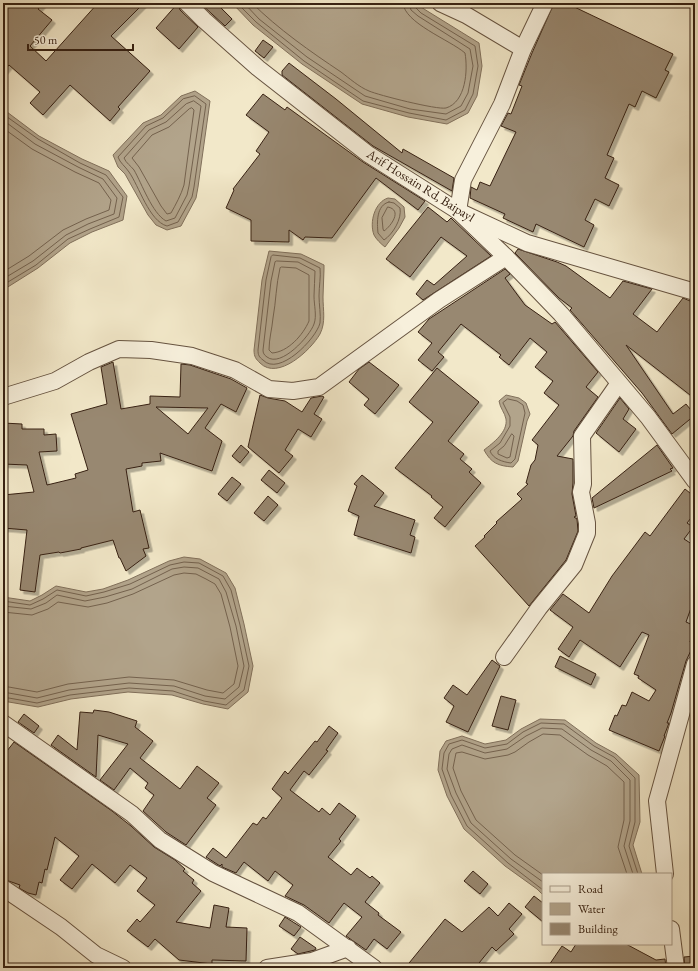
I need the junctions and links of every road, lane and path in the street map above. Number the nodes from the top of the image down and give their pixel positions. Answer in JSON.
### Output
{"nodes":[{"id":1,"x":188,"y":3,"type":"edge"},
{"id":2,"x":440,"y":3,"type":"edge"},
{"id":3,"x":545,"y":3,"type":"edge"},
{"id":4,"x":523,"y":49,"type":"junction"},
{"id":5,"x":458,"y":211,"type":"junction"},
{"id":6,"x":506,"y":257,"type":"junction"},
{"id":7,"x":695,"y":292,"type":"edge"},
{"id":8,"x":619,"y":383,"type":"junction"},
{"id":9,"x":3,"y":397,"type":"edge"},
{"id":10,"x":695,"y":481,"type":"edge"},
{"id":11,"x":504,"y":657,"type":"dead end"},
{"id":12,"x":695,"y":664,"type":"edge"},
{"id":13,"x":3,"y":723,"type":"edge"},
{"id":14,"x":665,"y":873,"type":"edge"},
{"id":15,"x":3,"y":888,"type":"edge"},
{"id":16,"x":672,"y":936,"type":"edge"},
{"id":17,"x":348,"y":948,"type":"junction"},
{"id":18,"x":123,"y":968,"type":"edge"},
{"id":19,"x":267,"y":968,"type":"edge"},
{"id":20,"x":374,"y":968,"type":"edge"},
{"id":21,"x":676,"y":968,"type":"edge"}],
"edges":[{"from":1,"to":5,"type":"street","name":"Arif Hossain Rd, Baipayl"},
{"from":2,"to":4,"type":"street"},
{"from":3,"to":4,"type":"street"},
{"from":4,"to":5,"type":"street"},
{"from":5,"to":6,"type":"street"},
{"from":5,"to":7,"type":"street","name":"Arif Hossain Rd, Baipayl"},
{"from":6,"to":8,"type":"street"},
{"from":6,"to":9,"type":"street"},
{"from":8,"to":10,"type":"street"},
{"from":8,"to":11,"type":"street"},
{"from":12,"to":14,"type":"street"},
{"from":13,"to":17,"type":"street"},
{"from":15,"to":18,"type":"street"},
{"from":16,"to":21,"type":"street"},
{"from":17,"to":19,"type":"street"},
{"from":17,"to":20,"type":"street"}]}
